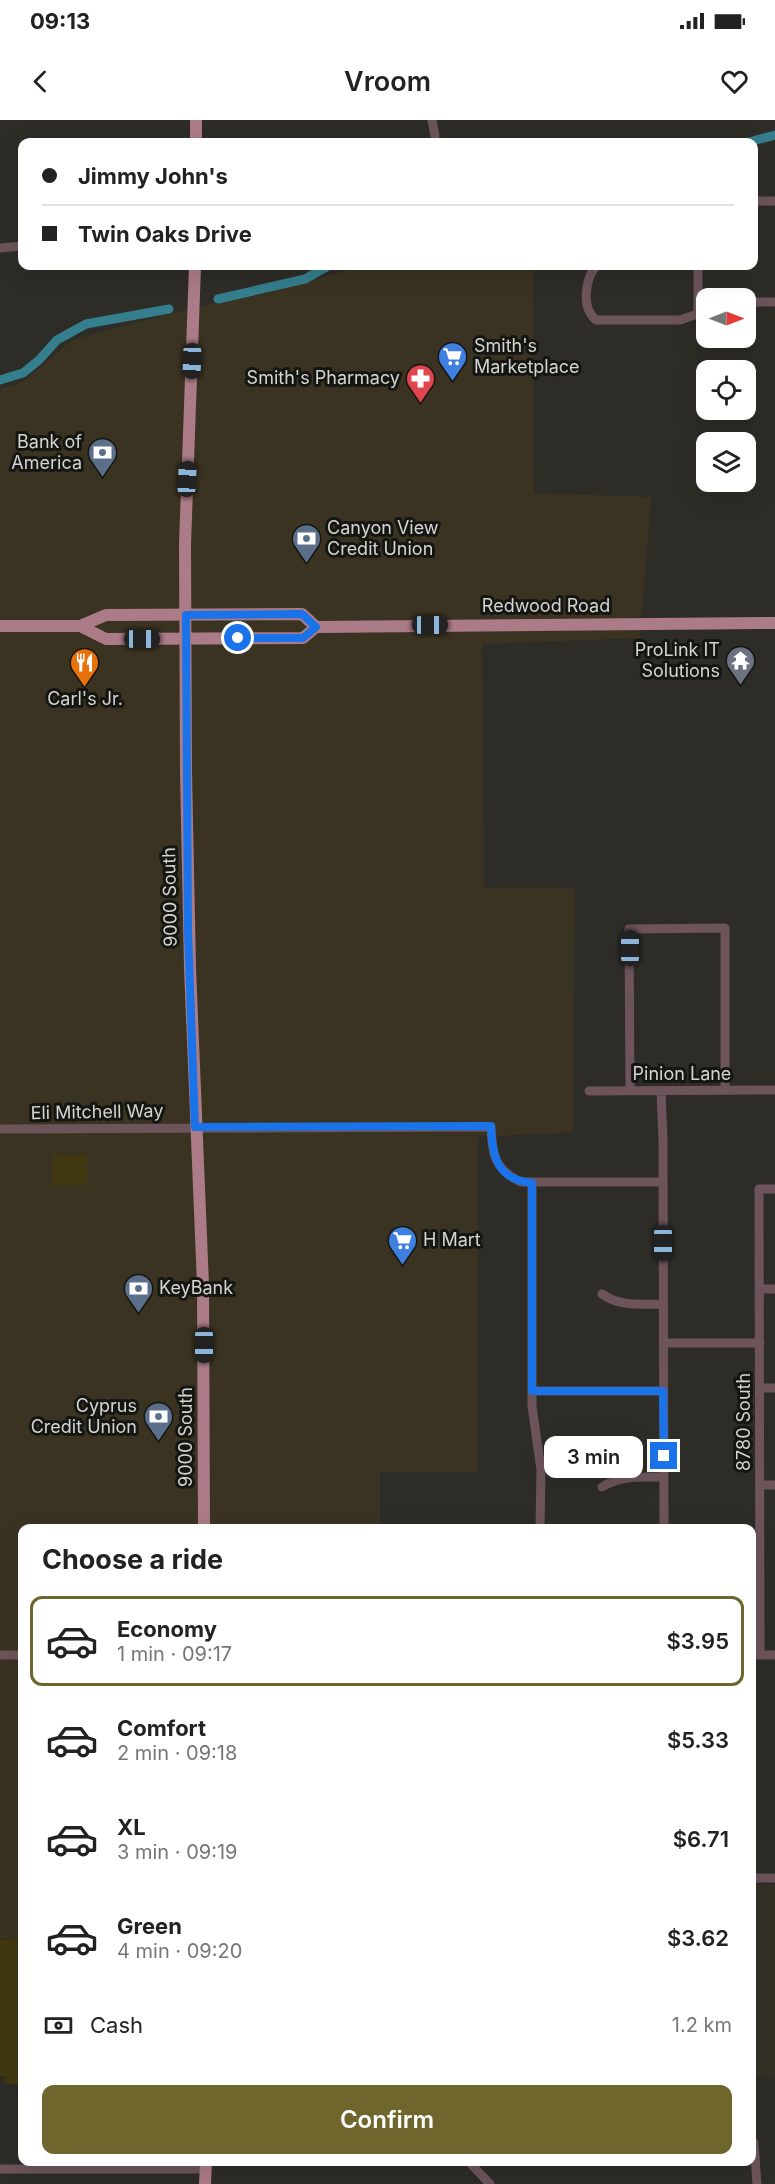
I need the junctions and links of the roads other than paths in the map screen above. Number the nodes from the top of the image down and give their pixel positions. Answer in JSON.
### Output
{"nodes":[{"id":1,"x":196,"y":120,"type":"edge"},
{"id":2,"x":432,"y":120,"type":"edge"},
{"id":3,"x":435,"y":136,"type":"dead end"},
{"id":4,"x":196,"y":138,"type":"edge"},
{"id":5,"x":758,"y":201,"type":"edge"},
{"id":6,"x":775,"y":201,"type":"edge"},
{"id":7,"x":18,"y":247,"type":"edge"},
{"id":8,"x":0,"y":249,"type":"edge"},
{"id":9,"x":195,"y":270,"type":"edge"},
{"id":10,"x":594,"y":270,"type":"edge"},
{"id":11,"x":698,"y":270,"type":"edge"},
{"id":12,"x":700,"y":288,"type":"edge"},
{"id":13,"x":775,"y":302,"type":"edge"},
{"id":14,"x":756,"y":303,"type":"edge"},
{"id":15,"x":696,"y":315,"type":"edge"},
{"id":16,"x":186,"y":615,"type":"junction"},
{"id":17,"x":775,"y":623,"type":"edge"},
{"id":18,"x":0,"y":626,"type":"edge"},
{"id":19,"x":80,"y":626,"type":"junction"},
{"id":20,"x":316,"y":627,"type":"junction"},
{"id":21,"x":186,"y":639,"type":"junction"},
{"id":22,"x":725,"y":1090,"type":"junction"},
{"id":23,"x":775,"y":1090,"type":"edge"},
{"id":24,"x":589,"y":1091,"type":"dead end"},
{"id":25,"x":630,"y":1091,"type":"junction"},
{"id":26,"x":661,"y":1091,"type":"junction"},
{"id":27,"x":195,"y":1127,"type":"junction"},
{"id":28,"x":0,"y":1129,"type":"edge"},
{"id":29,"x":663,"y":1182,"type":"junction"},
{"id":30,"x":532,"y":1183,"type":"junction"},
{"id":31,"x":775,"y":1189,"type":"edge"},
{"id":32,"x":760,"y":1289,"type":"junction"},
{"id":33,"x":775,"y":1289,"type":"edge"},
{"id":34,"x":602,"y":1294,"type":"dead end"},
{"id":35,"x":663,"y":1304,"type":"junction"},
{"id":36,"x":760,"y":1342,"type":"junction"},
{"id":37,"x":664,"y":1343,"type":"junction"},
{"id":38,"x":760,"y":1388,"type":"junction"},
{"id":39,"x":775,"y":1388,"type":"edge"},
{"id":40,"x":532,"y":1391,"type":"junction"},
{"id":41,"x":663,"y":1391,"type":"junction"},
{"id":42,"x":664,"y":1477,"type":"junction"},
{"id":43,"x":760,"y":1485,"type":"junction"},
{"id":44,"x":775,"y":1485,"type":"edge"},
{"id":45,"x":602,"y":1487,"type":"dead end"},
{"id":46,"x":204,"y":1524,"type":"edge"},
{"id":47,"x":540,"y":1524,"type":"edge"},
{"id":48,"x":664,"y":1524,"type":"edge"},
{"id":49,"x":0,"y":1655,"type":"edge"},
{"id":50,"x":18,"y":1655,"type":"edge"},
{"id":51,"x":756,"y":1655,"type":"edge"},
{"id":52,"x":775,"y":1655,"type":"edge"},
{"id":53,"x":756,"y":1878,"type":"edge"},
{"id":54,"x":775,"y":1878,"type":"edge"},
{"id":55,"x":756,"y":2154,"type":"edge"},
{"id":56,"x":154,"y":2166,"type":"edge"},
{"id":57,"x":206,"y":2166,"type":"edge"},
{"id":58,"x":473,"y":2166,"type":"edge"},
{"id":59,"x":0,"y":2169,"type":"edge"},
{"id":60,"x":205,"y":2184,"type":"edge"},
{"id":61,"x":490,"y":2184,"type":"edge"},
{"id":62,"x":757,"y":2184,"type":"edge"}],
"edges":[{"from":1,"to":4,"type":"main road"},
{"from":2,"to":3,"type":"street"},
{"from":5,"to":6,"type":"street"},
{"from":7,"to":8,"type":"street"},
{"from":9,"to":16,"type":"main road","name":"9000 South"},
{"from":10,"to":15,"type":"street"},
{"from":11,"to":12,"type":"street"},
{"from":13,"to":14,"type":"street"},
{"from":16,"to":19,"type":"main road","name":"Redwood Road"},
{"from":16,"to":20,"type":"main road","name":"Redwood Road"},
{"from":16,"to":21,"type":"main road","name":"9000 South"},
{"from":17,"to":20,"type":"main road","name":"Redwood Road"},
{"from":18,"to":19,"type":"main road","name":"Redwood Road"},
{"from":19,"to":21,"type":"main road","name":"Redwood Road"},
{"from":20,"to":21,"type":"main road","name":"Redwood Road"},
{"from":21,"to":27,"type":"main road","name":"9000 South"},
{"from":22,"to":23,"type":"street","name":"Pinion Lane"},
{"from":22,"to":25,"type":"street"},
{"from":22,"to":26,"type":"street","name":"Pinion Lane"},
{"from":24,"to":25,"type":"street","name":"Pinion Lane"},
{"from":25,"to":26,"type":"street","name":"Pinion Lane"},
{"from":26,"to":29,"type":"street"},
{"from":27,"to":28,"type":"street","name":"Eli Mitchell Way"},
{"from":27,"to":30,"type":"street","name":"Eli Mitchell Way"},
{"from":27,"to":46,"type":"main road","name":"9000 South"},
{"from":29,"to":30,"type":"street"},
{"from":29,"to":35,"type":"street"},
{"from":30,"to":40,"type":"street"},
{"from":31,"to":32,"type":"street","name":"8780 South"},
{"from":32,"to":33,"type":"street"},
{"from":32,"to":36,"type":"street","name":"8780 South"},
{"from":34,"to":35,"type":"street"},
{"from":35,"to":37,"type":"street"},
{"from":36,"to":37,"type":"street"},
{"from":36,"to":38,"type":"street","name":"8780 South"},
{"from":37,"to":41,"type":"street"},
{"from":38,"to":39,"type":"street"},
{"from":38,"to":43,"type":"street","name":"8780 South"},
{"from":40,"to":41,"type":"street"},
{"from":40,"to":47,"type":"street"},
{"from":41,"to":42,"type":"street"},
{"from":42,"to":45,"type":"street"},
{"from":42,"to":48,"type":"street"},
{"from":43,"to":44,"type":"street"},
{"from":43,"to":51,"type":"street","name":"8780 South"},
{"from":49,"to":50,"type":"street"},
{"from":51,"to":52,"type":"street"},
{"from":53,"to":54,"type":"street"},
{"from":55,"to":62,"type":"street"},
{"from":56,"to":59,"type":"street"},
{"from":57,"to":60,"type":"main road"},
{"from":58,"to":61,"type":"street"}]}
